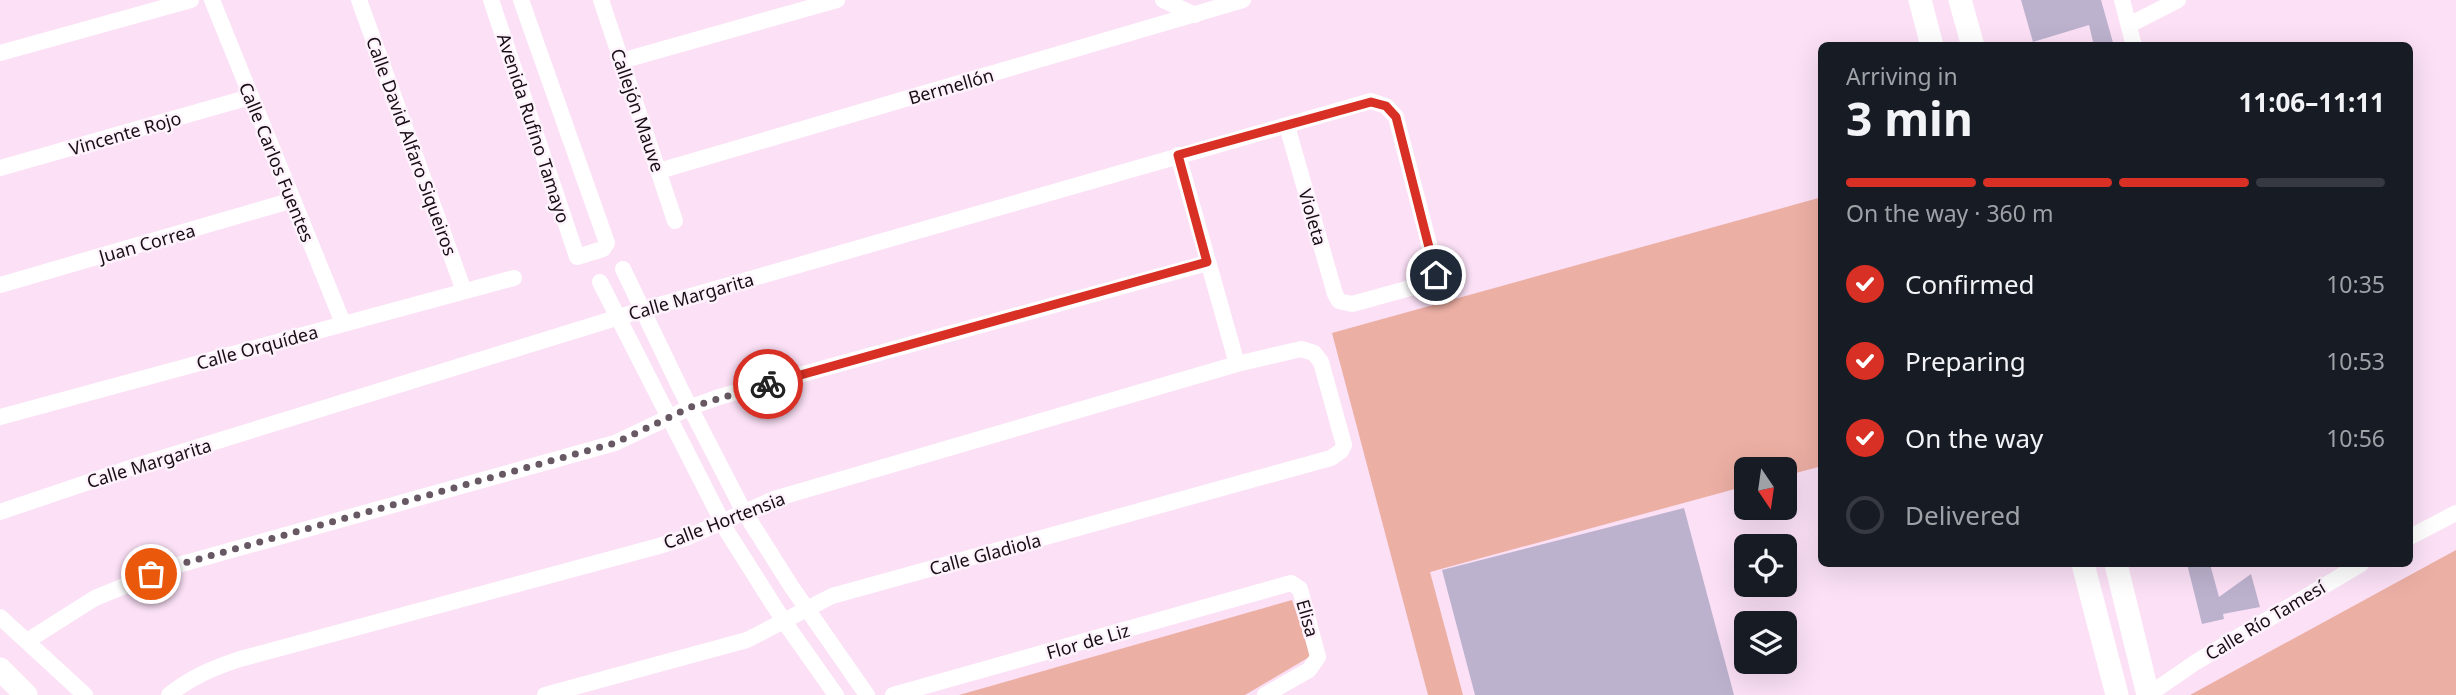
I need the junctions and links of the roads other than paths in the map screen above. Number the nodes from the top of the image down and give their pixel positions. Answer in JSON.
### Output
{"nodes":[{"id":1,"x":191,"y":0,"type":"edge"},
{"id":2,"x":212,"y":0,"type":"edge"},
{"id":3,"x":359,"y":0,"type":"edge"},
{"id":4,"x":491,"y":0,"type":"edge"},
{"id":5,"x":521,"y":0,"type":"edge"},
{"id":6,"x":601,"y":0,"type":"edge"},
{"id":7,"x":837,"y":0,"type":"edge"},
{"id":8,"x":1163,"y":0,"type":"edge"},
{"id":9,"x":1243,"y":0,"type":"edge"},
{"id":10,"x":1920,"y":0,"type":"edge"},
{"id":11,"x":1960,"y":0,"type":"edge"},
{"id":12,"x":2122,"y":0,"type":"edge"},
{"id":13,"x":2178,"y":0,"type":"edge"},
{"id":14,"x":1195,"y":15,"type":"junction"},
{"id":15,"x":2129,"y":25,"type":"junction"},
{"id":16,"x":1931,"y":42,"type":"edge"},
{"id":17,"x":1972,"y":42,"type":"edge"},
{"id":18,"x":2133,"y":42,"type":"edge"},
{"id":19,"x":0,"y":53,"type":"edge"},
{"id":20,"x":621,"y":61,"type":"junction"},
{"id":21,"x":250,"y":97,"type":"junction"},
{"id":22,"x":1287,"y":126,"type":"junction"},
{"id":23,"x":1178,"y":155,"type":"junction"},
{"id":24,"x":0,"y":168,"type":"edge"},
{"id":25,"x":659,"y":171,"type":"junction"},
{"id":26,"x":293,"y":200,"type":"junction"},
{"id":27,"x":675,"y":221,"type":"dead end"},
{"id":28,"x":1207,"y":262,"type":"junction"},
{"id":29,"x":623,"y":269,"type":"dead end"},
{"id":30,"x":514,"y":278,"type":"dead end"},
{"id":31,"x":600,"y":282,"type":"dead end"},
{"id":32,"x":0,"y":285,"type":"edge"},
{"id":33,"x":464,"y":291,"type":"junction"},
{"id":34,"x":1344,"y":304,"type":"joint"},
{"id":35,"x":642,"y":310,"type":"junction"},
{"id":36,"x":617,"y":318,"type":"junction"},
{"id":37,"x":343,"y":323,"type":"junction"},
{"id":38,"x":1321,"y":362,"type":"joint"},
{"id":39,"x":1237,"y":364,"type":"junction"},
{"id":40,"x":691,"y":407,"type":"junction"},
{"id":41,"x":0,"y":417,"type":"edge"},
{"id":42,"x":669,"y":418,"type":"junction"},
{"id":43,"x":743,"y":510,"type":"junction"},
{"id":44,"x":0,"y":512,"type":"edge"},
{"id":45,"x":2456,"y":513,"type":"edge"},
{"id":46,"x":723,"y":522,"type":"junction"},
{"id":47,"x":2413,"y":535,"type":"edge"},
{"id":48,"x":2084,"y":567,"type":"edge"},
{"id":49,"x":2117,"y":567,"type":"edge"},
{"id":50,"x":2356,"y":567,"type":"edge"},
{"id":51,"x":1281,"y":585,"type":"joint"},
{"id":52,"x":807,"y":608,"type":"junction"},
{"id":53,"x":0,"y":617,"type":"edge"},
{"id":54,"x":783,"y":620,"type":"junction"},
{"id":55,"x":27,"y":641,"type":"junction"},
{"id":56,"x":0,"y":669,"type":"edge"},
{"id":57,"x":2147,"y":691,"type":"edge"},
{"id":58,"x":2114,"y":694,"type":"edge"},
{"id":59,"x":26,"y":695,"type":"edge"},
{"id":60,"x":85,"y":695,"type":"edge"},
{"id":61,"x":169,"y":695,"type":"edge"},
{"id":62,"x":545,"y":695,"type":"edge"},
{"id":63,"x":836,"y":695,"type":"edge"},
{"id":64,"x":867,"y":695,"type":"edge"},
{"id":65,"x":893,"y":695,"type":"edge"},
{"id":66,"x":1265,"y":695,"type":"edge"}],
"edges":[{"from":1,"to":19,"type":"street"},
{"from":2,"to":21,"type":"street","name":"Calle Carlos Fuentes"},
{"from":3,"to":33,"type":"street","name":"Calle David Alfaro Siqueiros"},
{"from":4,"to":5,"type":"street","name":"Avenida Rufino Tamayo"},
{"from":6,"to":20,"type":"street","name":"Callejón Mauve"},
{"from":7,"to":20,"type":"street"},
{"from":8,"to":14,"type":"street"},
{"from":9,"to":14,"type":"street","name":"Bermellón"},
{"from":10,"to":16,"type":"main road"},
{"from":11,"to":17,"type":"main road"},
{"from":12,"to":15,"type":"street"},
{"from":13,"to":15,"type":"street"},
{"from":14,"to":25,"type":"street","name":"Bermellón"},
{"from":15,"to":18,"type":"street"},
{"from":20,"to":25,"type":"street","name":"Callejón Mauve"},
{"from":21,"to":24,"type":"street","name":"Vincente Rojo"},
{"from":21,"to":26,"type":"street","name":"Calle Carlos Fuentes"},
{"from":22,"to":23,"type":"street","name":"Calle Margarita"},
{"from":22,"to":34,"type":"street","name":"Violeta"},
{"from":22,"to":34,"type":"street","name":"Calle Margarita"},
{"from":23,"to":28,"type":"street"},
{"from":23,"to":35,"type":"street","name":"Calle Margarita"},
{"from":25,"to":27,"type":"street","name":"Callejón Mauve"},
{"from":26,"to":32,"type":"street","name":"Juan Correa"},
{"from":26,"to":37,"type":"street","name":"Calle Carlos Fuentes"},
{"from":28,"to":39,"type":"street"},
{"from":28,"to":40,"type":"street"},
{"from":29,"to":35,"type":"street"},
{"from":30,"to":33,"type":"street","name":"Calle Orquídea"},
{"from":31,"to":36,"type":"street"},
{"from":33,"to":37,"type":"street","name":"Calle Orquídea"},
{"from":35,"to":36,"type":"street","name":"Calle Margarita"},
{"from":35,"to":40,"type":"street"},
{"from":36,"to":42,"type":"street"},
{"from":36,"to":44,"type":"street","name":"Calle Margarita"},
{"from":37,"to":41,"type":"street","name":"Calle Orquídea"},
{"from":38,"to":39,"type":"street","name":"Calle Hortensia"},
{"from":38,"to":52,"type":"street","name":"Calle Gladiola"},
{"from":39,"to":43,"type":"street","name":"Calle Hortensia"},
{"from":40,"to":42,"type":"street"},
{"from":40,"to":43,"type":"street"},
{"from":42,"to":46,"type":"street"},
{"from":42,"to":55,"type":"street"},
{"from":43,"to":46,"type":"street","name":"Calle Hortensia"},
{"from":43,"to":52,"type":"street"},
{"from":45,"to":47,"type":"street"},
{"from":46,"to":54,"type":"street"},
{"from":46,"to":61,"type":"street","name":"Calle Hortensia"},
{"from":48,"to":58,"type":"main road"},
{"from":49,"to":57,"type":"main road"},
{"from":50,"to":57,"type":"street","name":"Calle Río Tamesí"},
{"from":51,"to":65,"type":"street","name":"Flor de Liz"},
{"from":51,"to":66,"type":"street","name":"Elisa"},
{"from":52,"to":54,"type":"street","name":"Calle Gladiola"},
{"from":52,"to":64,"type":"street"},
{"from":53,"to":55,"type":"street"},
{"from":54,"to":62,"type":"street","name":"Calle Gladiola"},
{"from":54,"to":63,"type":"street"},
{"from":55,"to":60,"type":"street"},
{"from":56,"to":59,"type":"main road"},
{"from":57,"to":58,"type":"main road"}]}
